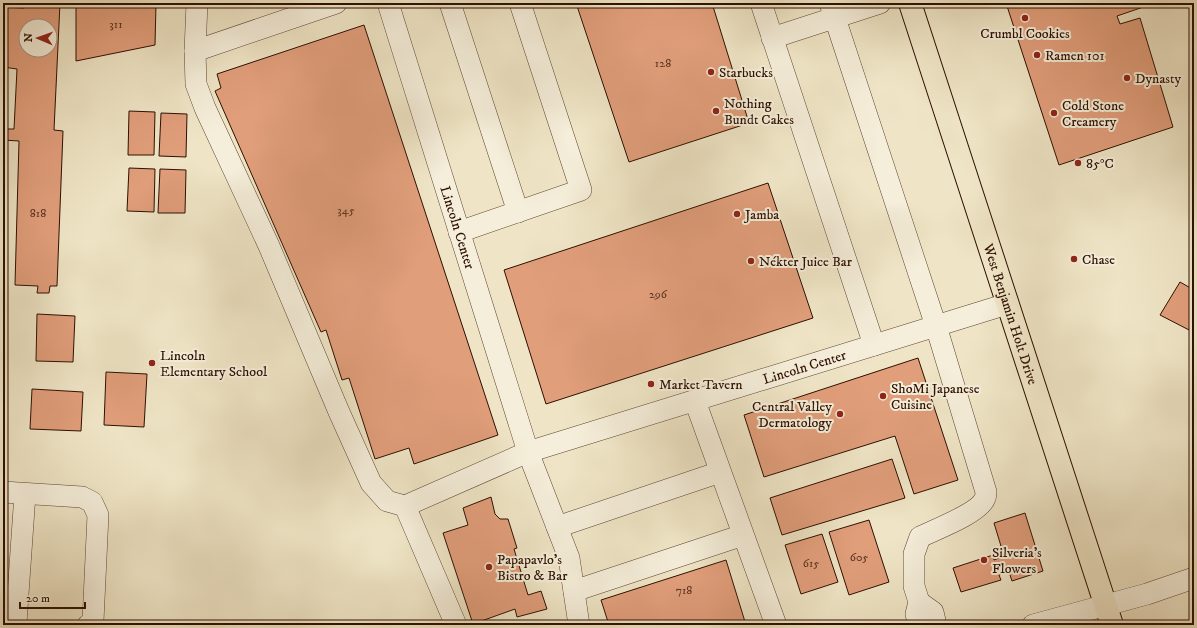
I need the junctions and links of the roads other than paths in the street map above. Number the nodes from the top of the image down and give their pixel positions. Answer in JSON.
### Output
{"nodes":[{"id":1,"x":197,"y":3,"type":"edge"},
{"id":2,"x":336,"y":3,"type":"edge"},
{"id":3,"x":388,"y":3,"type":"edge"},
{"id":4,"x":450,"y":3,"type":"edge"},
{"id":5,"x":520,"y":3,"type":"edge"},
{"id":6,"x":760,"y":3,"type":"edge"},
{"id":7,"x":880,"y":3,"type":"edge"},
{"id":8,"x":910,"y":3,"type":"edge"},
{"id":9,"x":832,"y":10,"type":"edge"},
{"id":10,"x":772,"y":38,"type":"junction"},
{"id":11,"x":195,"y":51,"type":"junction"},
{"id":12,"x":518,"y":212,"type":"junction"},
{"id":13,"x":459,"y":232,"type":"junction"},
{"id":14,"x":1007,"y":304,"type":"junction"},
{"id":15,"x":936,"y":326,"type":"junction"},
{"id":16,"x":874,"y":345,"type":"junction"},
{"id":17,"x":695,"y":401,"type":"junction"},
{"id":18,"x":528,"y":452,"type":"junction"},
{"id":19,"x":720,"y":472,"type":"junction"},
{"id":20,"x":3,"y":492,"type":"edge"},
{"id":21,"x":25,"y":494,"type":"junction"},
{"id":22,"x":405,"y":506,"type":"junction"},
{"id":23,"x":557,"y":527,"type":"junction"},
{"id":24,"x":743,"y":534,"type":"junction"},
{"id":25,"x":1194,"y":578,"type":"edge"},
{"id":26,"x":574,"y":591,"type":"junction"},
{"id":27,"x":919,"y":602,"type":"junction"},
{"id":28,"x":1109,"y":615,"type":"edge"},
{"id":29,"x":16,"y":623,"type":"edge"},
{"id":30,"x":88,"y":625,"type":"edge"},
{"id":31,"x":456,"y":625,"type":"edge"},
{"id":32,"x":579,"y":625,"type":"edge"},
{"id":33,"x":776,"y":625,"type":"edge"},
{"id":34,"x":919,"y":625,"type":"edge"},
{"id":35,"x":936,"y":625,"type":"edge"},
{"id":36,"x":1033,"y":625,"type":"edge"}],
"edges":[{"from":1,"to":11,"type":"street"},
{"from":2,"to":11,"type":"street"},
{"from":3,"to":13,"type":"street","name":"Lincoln Center"},
{"from":4,"to":12,"type":"street"},
{"from":5,"to":12,"type":"street"},
{"from":6,"to":10,"type":"street"},
{"from":7,"to":9,"type":"street"},
{"from":8,"to":14,"type":"main road","name":"West Benjamin Holt Drive"},
{"from":9,"to":10,"type":"street"},
{"from":9,"to":15,"type":"street"},
{"from":10,"to":16,"type":"street"},
{"from":11,"to":22,"type":"street"},
{"from":12,"to":13,"type":"street"},
{"from":13,"to":18,"type":"street","name":"Lincoln Center"},
{"from":14,"to":15,"type":"street","name":"Lincoln Center"},
{"from":14,"to":28,"type":"main road","name":"West Benjamin Holt Drive"},
{"from":15,"to":16,"type":"street","name":"Lincoln Center"},
{"from":15,"to":27,"type":"street"},
{"from":16,"to":17,"type":"street","name":"Lincoln Center"},
{"from":17,"to":18,"type":"street","name":"Lincoln Center"},
{"from":17,"to":19,"type":"street"},
{"from":18,"to":22,"type":"street"},
{"from":18,"to":23,"type":"street","name":"Lincoln Center"},
{"from":19,"to":23,"type":"street"},
{"from":19,"to":24,"type":"street"},
{"from":20,"to":21,"type":"street"},
{"from":21,"to":29,"type":"street"},
{"from":21,"to":30,"type":"street"},
{"from":22,"to":31,"type":"street"},
{"from":23,"to":26,"type":"street","name":"Lincoln Center"},
{"from":24,"to":26,"type":"street"},
{"from":24,"to":33,"type":"street"},
{"from":25,"to":28,"type":"street"},
{"from":26,"to":32,"type":"street","name":"Lincoln Center"},
{"from":27,"to":34,"type":"street"},
{"from":27,"to":35,"type":"street"},
{"from":28,"to":36,"type":"street"}]}
